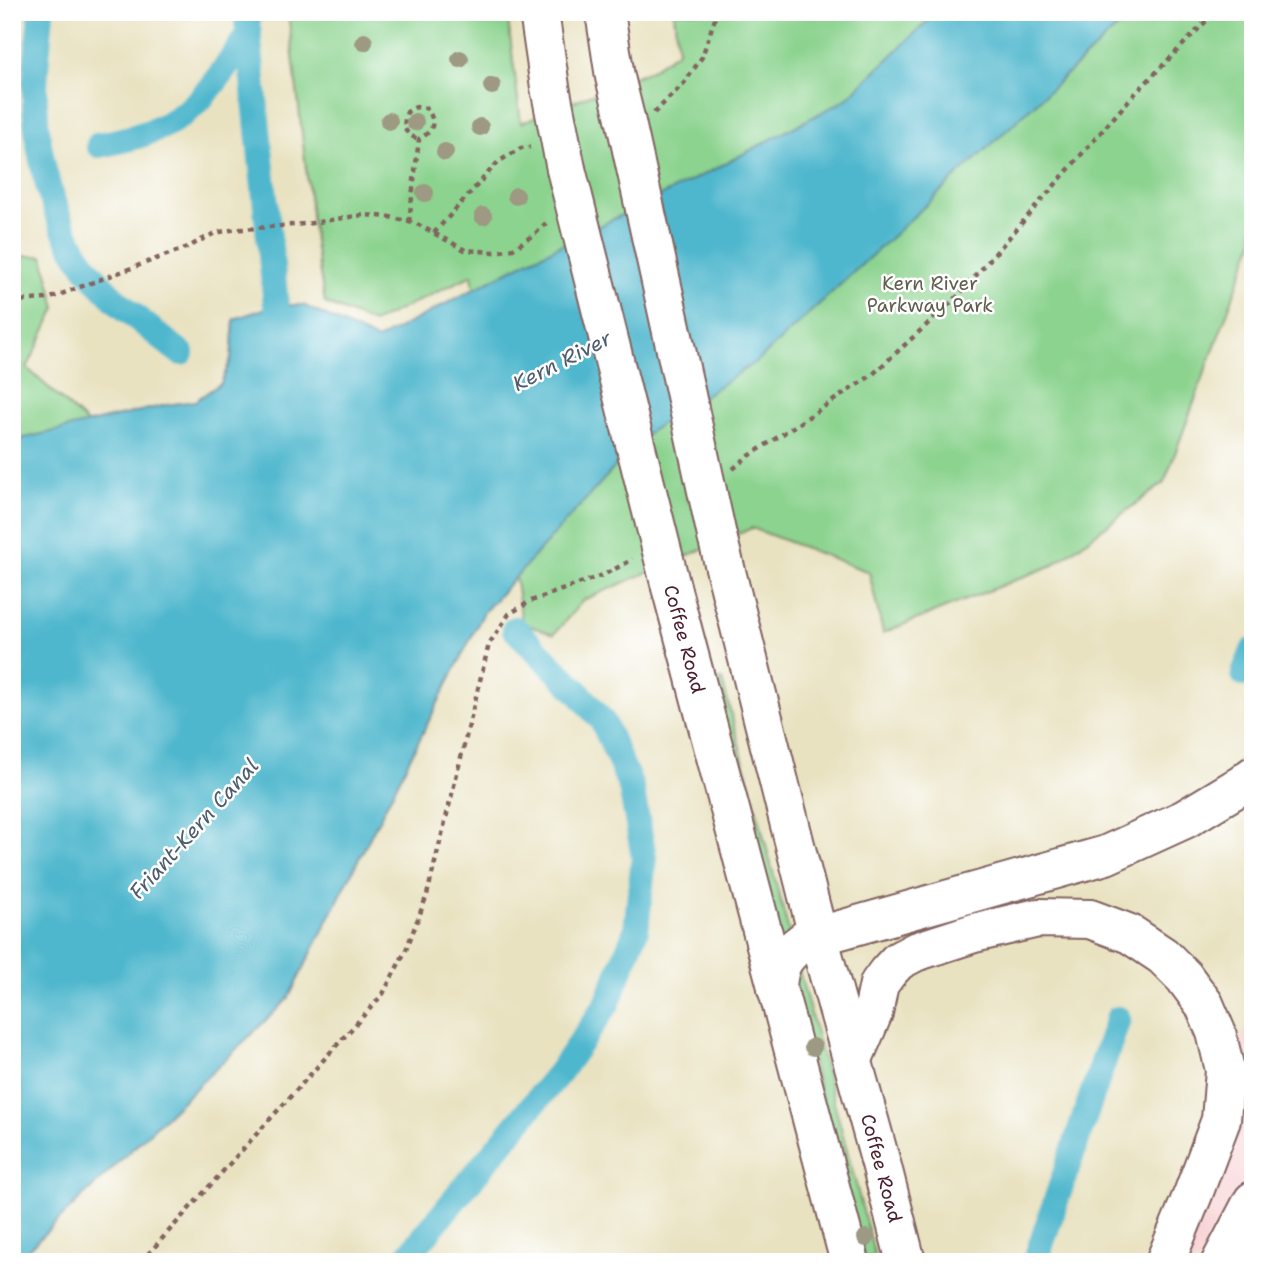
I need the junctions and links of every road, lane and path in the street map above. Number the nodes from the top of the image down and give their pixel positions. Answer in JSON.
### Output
{"nodes":[{"id":1,"x":539,"y":12,"type":"edge"},
{"id":2,"x":606,"y":12,"type":"edge"},
{"id":3,"x":419,"y":139,"type":"junction"},
{"id":4,"x":564,"y":156,"type":"junction"},
{"id":5,"x":409,"y":222,"type":"dead end"},
{"id":6,"x":305,"y":224,"type":"dead end"},
{"id":7,"x":434,"y":233,"type":"dead end"},
{"id":8,"x":12,"y":302,"type":"edge"},
{"id":9,"x":1253,"y":776,"type":"edge"},
{"id":10,"x":818,"y":936,"type":"junction"},
{"id":11,"x":776,"y":989,"type":"junction"},
{"id":12,"x":853,"y":1059,"type":"junction"},
{"id":13,"x":1253,"y":1201,"type":"edge"},
{"id":14,"x":850,"y":1262,"type":"edge"},
{"id":15,"x":906,"y":1262,"type":"edge"},
{"id":16,"x":1165,"y":1262,"type":"edge"},
{"id":17,"x":1221,"y":1262,"type":"edge"}],
"edges":[{"from":1,"to":4,"type":"main road","name":"Coffee Road"},
{"from":2,"to":10,"type":"main road","name":"Coffee Road","bridge":true},
{"from":3,"to":3,"type":"path"},
{"from":3,"to":5,"type":"path"},
{"from":4,"to":7,"type":"path"},
{"from":4,"to":11,"type":"main road","name":"Coffee Road","bridge":true},
{"from":6,"to":8,"type":"path"},
{"from":9,"to":10,"type":"main road"},
{"from":10,"to":11,"type":"main road"},
{"from":10,"to":12,"type":"main road","name":"Coffee Road"},
{"from":11,"to":14,"type":"main road","name":"Coffee Road"},
{"from":12,"to":15,"type":"main road","name":"Coffee Road"},
{"from":12,"to":16,"type":"main road"},
{"from":13,"to":17,"type":"main road"}]}
